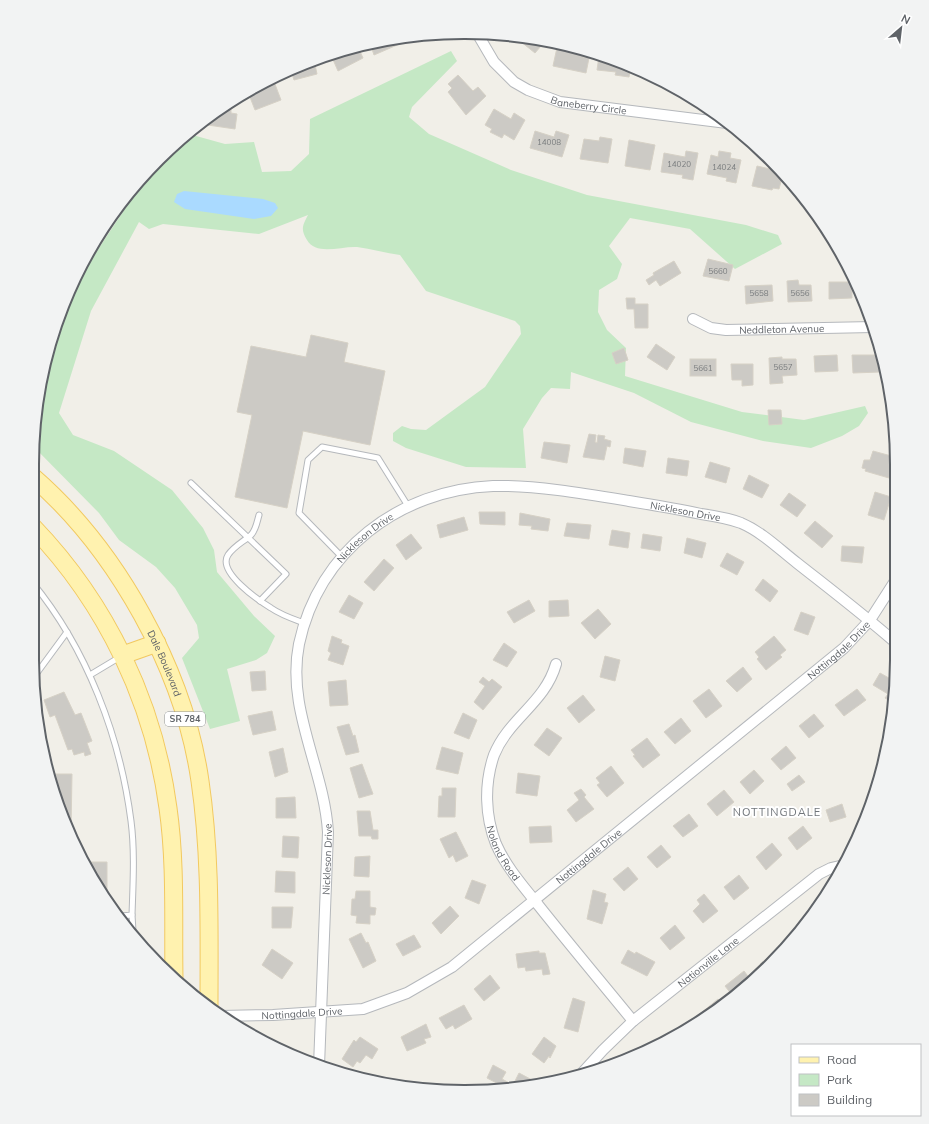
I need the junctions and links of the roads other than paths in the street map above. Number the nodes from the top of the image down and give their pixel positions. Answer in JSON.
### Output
{"nodes":[{"id":1,"x":481,"y":40,"type":"edge"},
{"id":2,"x":718,"y":123,"type":"edge"},
{"id":3,"x":693,"y":319,"type":"dead end"},
{"id":4,"x":867,"y":327,"type":"edge"},
{"id":5,"x":39,"y":483,"type":"edge"},
{"id":6,"x":191,"y":483,"type":"dead end"},
{"id":7,"x":408,"y":506,"type":"junction"},
{"id":8,"x":259,"y":515,"type":"dead end"},
{"id":9,"x":39,"y":534,"type":"edge"},
{"id":10,"x":248,"y":537,"type":"junction"},
{"id":11,"x":342,"y":557,"type":"junction"},
{"id":12,"x":890,"y":588,"type":"edge"},
{"id":13,"x":39,"y":592,"type":"edge"},
{"id":14,"x":260,"y":601,"type":"junction"},
{"id":15,"x":870,"y":620,"type":"junction"},
{"id":16,"x":304,"y":623,"type":"junction"},
{"id":17,"x":67,"y":632,"type":"junction"},
{"id":18,"x":890,"y":638,"type":"edge"},
{"id":19,"x":157,"y":643,"type":"junction"},
{"id":20,"x":123,"y":655,"type":"junction"},
{"id":21,"x":556,"y":664,"type":"dead end"},
{"id":22,"x":39,"y":670,"type":"edge"},
{"id":23,"x":90,"y":675,"type":"junction"},
{"id":24,"x":836,"y":867,"type":"edge"},
{"id":25,"x":535,"y":900,"type":"junction"},
{"id":26,"x":125,"y":916,"type":"edge"},
{"id":27,"x":132,"y":916,"type":"junction"},
{"id":28,"x":133,"y":926,"type":"edge"},
{"id":29,"x":174,"y":969,"type":"edge"},
{"id":30,"x":210,"y":1000,"type":"edge"},
{"id":31,"x":321,"y":1013,"type":"junction"},
{"id":32,"x":232,"y":1016,"type":"edge"},
{"id":33,"x":633,"y":1021,"type":"junction"},
{"id":34,"x":319,"y":1059,"type":"edge"},
{"id":35,"x":588,"y":1067,"type":"edge"}],
"edges":[{"from":1,"to":2,"type":"street","name":"Baneberry Circle"},
{"from":3,"to":4,"type":"street","name":"Neddleton Avenue"},
{"from":5,"to":19,"type":"main road","name":"Dale Boulevard","number":"SR 784"},
{"from":6,"to":10,"type":"lane"},
{"from":7,"to":11,"type":"street","name":"Nickleson Drive"},
{"from":7,"to":11,"type":"lane"},
{"from":7,"to":15,"type":"street","name":"Nickleson Drive"},
{"from":8,"to":10,"type":"lane"},
{"from":9,"to":20,"type":"main road","number":"SR 784"},
{"from":10,"to":14,"type":"lane"},
{"from":10,"to":14,"type":"lane"},
{"from":11,"to":16,"type":"street","name":"Nickleson Drive"},
{"from":12,"to":15,"type":"street","name":"Nottingdale Drive"},
{"from":13,"to":17,"type":"lane"},
{"from":14,"to":16,"type":"lane"},
{"from":15,"to":18,"type":"street","name":"Nickleson Drive"},
{"from":15,"to":25,"type":"street","name":"Nottingdale Drive"},
{"from":16,"to":31,"type":"street","name":"Nickleson Drive"},
{"from":17,"to":22,"type":"lane"},
{"from":17,"to":23,"type":"lane"},
{"from":19,"to":20,"type":"main road"},
{"from":19,"to":30,"type":"main road","name":"Dale Boulevard","number":"SR 784"},
{"from":20,"to":23,"type":"lane"},
{"from":20,"to":29,"type":"main road","number":"SR 784"},
{"from":21,"to":25,"type":"street","name":"Noland Road"},
{"from":23,"to":27,"type":"lane"},
{"from":24,"to":33,"type":"street","name":"Nationville Lane"},
{"from":25,"to":31,"type":"street","name":"Nottingdale Drive"},
{"from":25,"to":33,"type":"street","name":"Noland Road"},
{"from":26,"to":27,"type":"lane"},
{"from":27,"to":28,"type":"lane"},
{"from":31,"to":32,"type":"street","name":"Nottingdale Drive"},
{"from":31,"to":34,"type":"street","name":"Nickleson Drive"},
{"from":33,"to":35,"type":"street","name":"Nationville Lane"}]}
